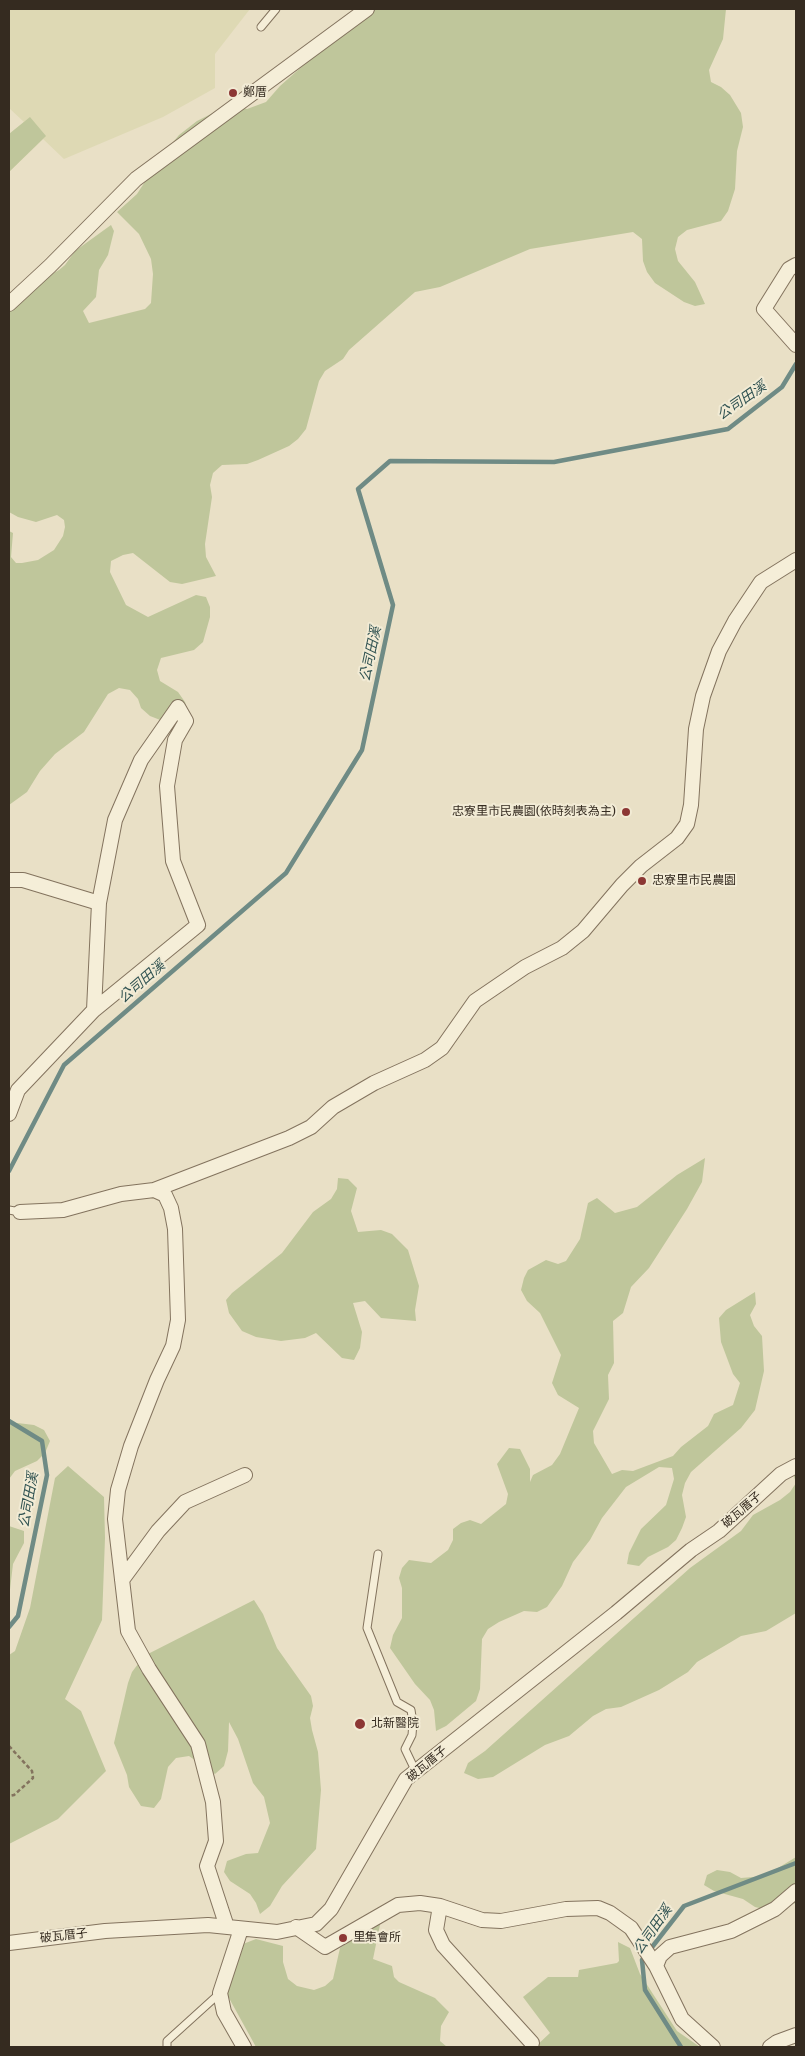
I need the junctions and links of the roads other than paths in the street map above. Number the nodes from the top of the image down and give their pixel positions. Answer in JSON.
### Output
{"nodes":[{"id":1,"x":276,"y":9,"type":"edge"},
{"id":2,"x":367,"y":9,"type":"edge"},
{"id":3,"x":261,"y":27,"type":"dead end"},
{"id":4,"x":796,"y":266,"type":"edge"},
{"id":5,"x":9,"y":304,"type":"edge"},
{"id":6,"x":796,"y":345,"type":"edge"},
{"id":7,"x":796,"y":560,"type":"edge"},
{"id":8,"x":9,"y":880,"type":"edge"},
{"id":9,"x":99,"y":903,"type":"junction"},
{"id":10,"x":94,"y":1010,"type":"junction"},
{"id":11,"x":9,"y":1114,"type":"edge"},
{"id":12,"x":154,"y":1190,"type":"junction"},
{"id":13,"x":14,"y":1211,"type":"edge"},
{"id":14,"x":796,"y":1466,"type":"edge"},
{"id":15,"x":245,"y":1475,"type":"dead end"},
{"id":16,"x":378,"y":1554,"type":"dead end"},
{"id":17,"x":122,"y":1580,"type":"junction"},
{"id":18,"x":416,"y":1772,"type":"junction"},
{"id":19,"x":793,"y":1899,"type":"edge"},
{"id":20,"x":440,"y":1906,"type":"junction"},
{"id":21,"x":227,"y":1927,"type":"junction"},
{"id":22,"x":296,"y":1927,"type":"junction"},
{"id":23,"x":241,"y":1929,"type":"junction"},
{"id":24,"x":9,"y":1943,"type":"edge"},
{"id":25,"x":655,"y":1964,"type":"junction"},
{"id":26,"x":220,"y":1993,"type":"junction"},
{"id":27,"x":796,"y":2036,"type":"edge"},
{"id":28,"x":532,"y":2043,"type":"dead end"},
{"id":29,"x":167,"y":2047,"type":"edge"},
{"id":30,"x":244,"y":2047,"type":"edge"},
{"id":31,"x":713,"y":2047,"type":"edge"},
{"id":32,"x":770,"y":2047,"type":"edge"}],
"edges":[{"from":1,"to":3,"type":"lane"},
{"from":2,"to":5,"type":"street"},
{"from":4,"to":6,"type":"street"},
{"from":7,"to":12,"type":"street"},
{"from":8,"to":9,"type":"street"},
{"from":9,"to":10,"type":"street"},
{"from":9,"to":10,"type":"street"},
{"from":10,"to":11,"type":"street"},
{"from":12,"to":13,"type":"street"},
{"from":12,"to":17,"type":"street"},
{"from":14,"to":18,"type":"street","name":"破瓦厝子"},
{"from":15,"to":17,"type":"street"},
{"from":16,"to":18,"type":"lane"},
{"from":17,"to":21,"type":"street"},
{"from":18,"to":22,"type":"street","name":"破瓦厝子"},
{"from":19,"to":25,"type":"street"},
{"from":20,"to":22,"type":"street"},
{"from":20,"to":25,"type":"street"},
{"from":20,"to":28,"type":"street"},
{"from":21,"to":23,"type":"street","name":"破瓦厝子"},
{"from":21,"to":24,"type":"street","name":"破瓦厝子"},
{"from":22,"to":23,"type":"street","name":"破瓦厝子"},
{"from":23,"to":26,"type":"street"},
{"from":25,"to":31,"type":"street"},
{"from":26,"to":29,"type":"lane"},
{"from":26,"to":30,"type":"street"},
{"from":27,"to":32,"type":"street"}]}
